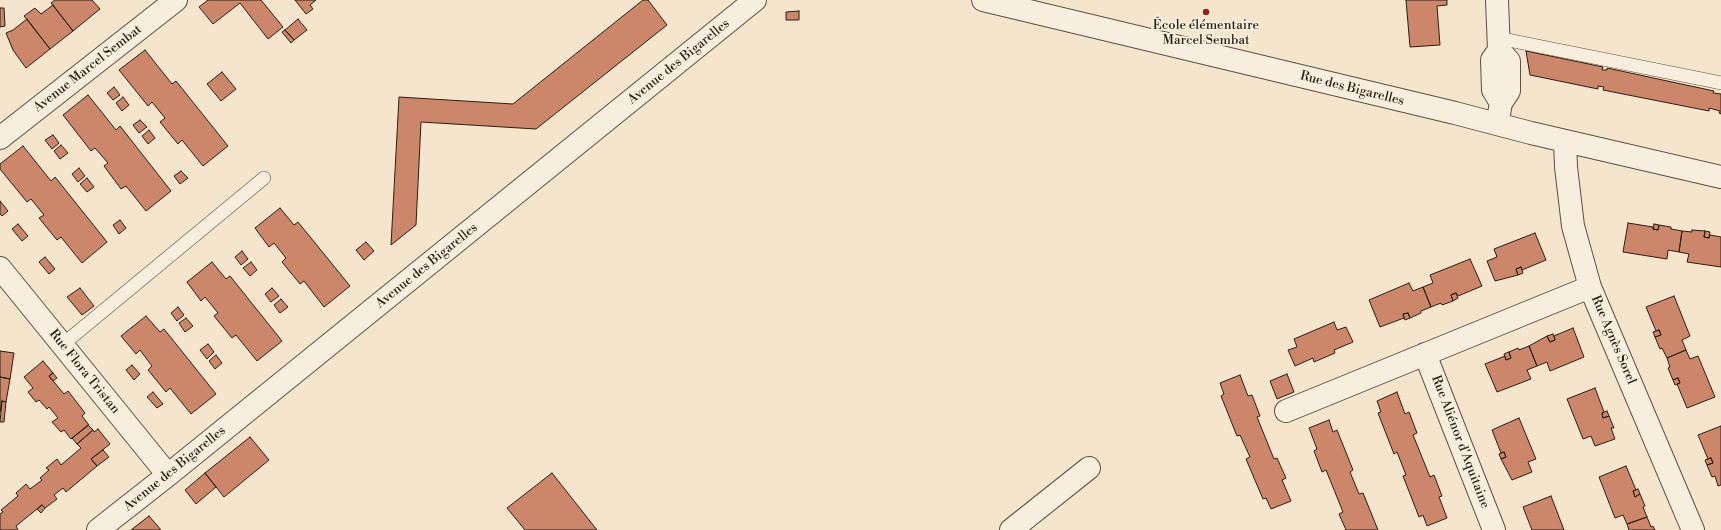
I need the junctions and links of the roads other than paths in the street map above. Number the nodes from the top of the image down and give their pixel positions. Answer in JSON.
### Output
{"nodes":[{"id":1,"x":176,"y":0,"type":"edge"},
{"id":2,"x":755,"y":0,"type":"edge"},
{"id":3,"x":983,"y":0,"type":"edge"},
{"id":4,"x":1497,"y":0,"type":"edge"},
{"id":5,"x":1498,"y":44,"type":"junction"},
{"id":6,"x":1721,"y":83,"type":"edge"},
{"id":7,"x":1496,"y":124,"type":"junction"},
{"id":8,"x":0,"y":138,"type":"edge"},
{"id":9,"x":1565,"y":141,"type":"junction"},
{"id":10,"x":1721,"y":177,"type":"edge"},
{"id":11,"x":264,"y":178,"type":"dead end"},
{"id":12,"x":0,"y":268,"type":"edge"},
{"id":13,"x":1590,"y":287,"type":"junction"},
{"id":14,"x":62,"y":345,"type":"junction"},
{"id":15,"x":1425,"y":354,"type":"junction"},
{"id":16,"x":1286,"y":411,"type":"dead end"},
{"id":17,"x":1088,"y":468,"type":"dead end"},
{"id":18,"x":168,"y":475,"type":"junction"},
{"id":19,"x":98,"y":530,"type":"edge"},
{"id":20,"x":1011,"y":530,"type":"edge"},
{"id":21,"x":1494,"y":530,"type":"edge"},
{"id":22,"x":1693,"y":530,"type":"edge"}],
"edges":[{"from":1,"to":8,"type":"street","name":"Avenue Marcel Sembat"},
{"from":2,"to":18,"type":"street","name":"Avenue des Bigarelles"},
{"from":3,"to":7,"type":"street","name":"Rue des Bigarelles"},
{"from":4,"to":5,"type":"street"},
{"from":5,"to":6,"type":"lane"},
{"from":5,"to":7,"type":"street"},
{"from":7,"to":9,"type":"street","name":"Rue des Bigarelles"},
{"from":9,"to":10,"type":"street","name":"Rue des Bigarelles"},
{"from":9,"to":13,"type":"street","name":"Rue Agnès Sorel"},
{"from":11,"to":14,"type":"lane"},
{"from":12,"to":14,"type":"street","name":"Rue Flora Tristan"},
{"from":13,"to":15,"type":"street"},
{"from":13,"to":22,"type":"street","name":"Rue Agnès Sorel"},
{"from":14,"to":18,"type":"street","name":"Rue Flora Tristan"},
{"from":15,"to":16,"type":"street"},
{"from":15,"to":21,"type":"street","name":"Rue Aliénor d'Aquitaine"},
{"from":17,"to":20,"type":"street"},
{"from":18,"to":19,"type":"street","name":"Avenue des Bigarelles"}]}
